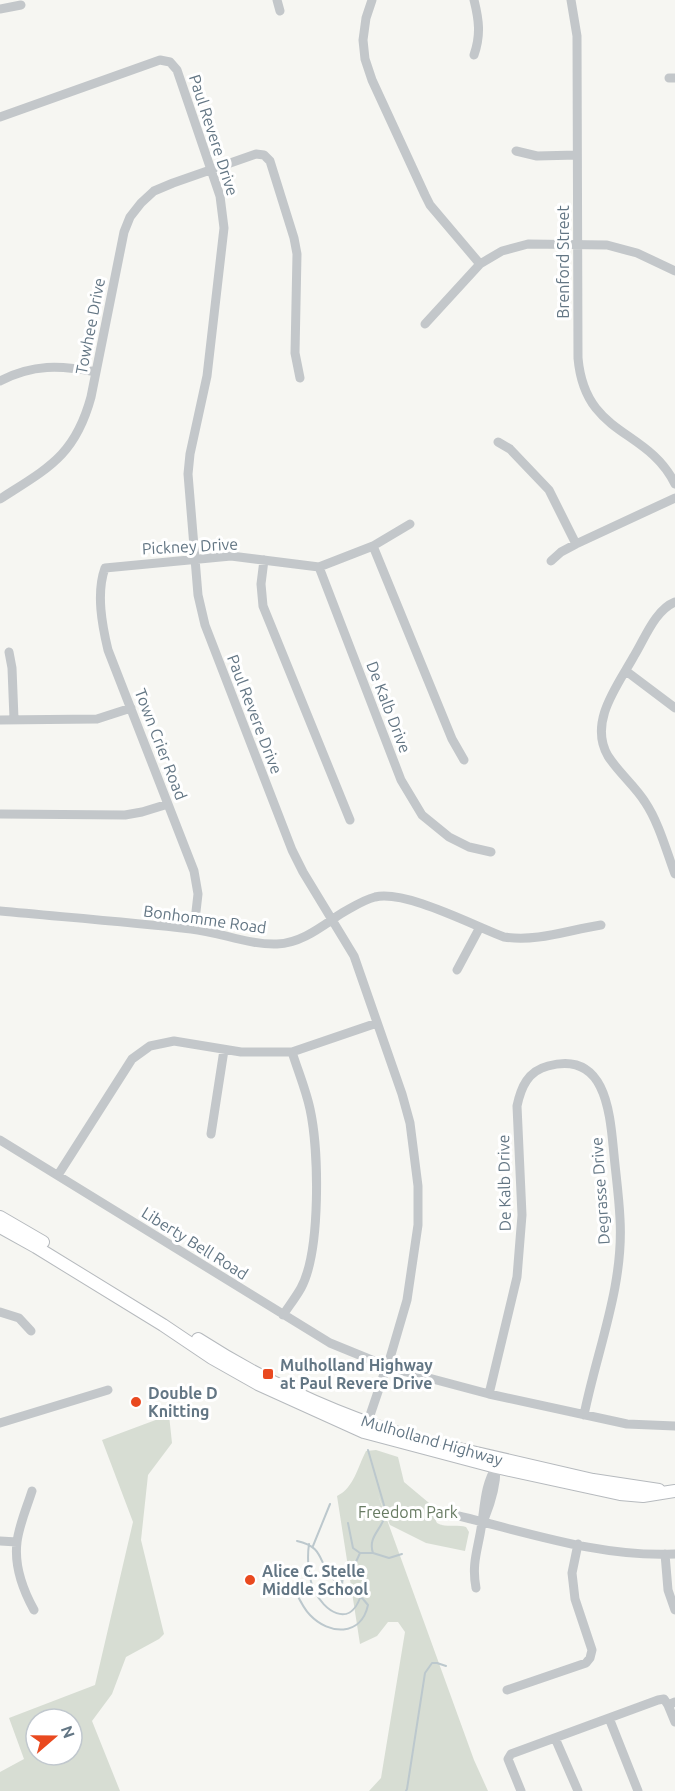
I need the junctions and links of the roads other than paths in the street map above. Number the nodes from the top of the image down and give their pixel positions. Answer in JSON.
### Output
{"nodes":[{"id":1,"x":277,"y":0,"type":"edge"},
{"id":2,"x":372,"y":0,"type":"edge"},
{"id":3,"x":474,"y":0,"type":"edge"},
{"id":4,"x":571,"y":0,"type":"edge"},
{"id":5,"x":21,"y":5,"type":"dead end"},
{"id":6,"x":0,"y":9,"type":"edge"},
{"id":7,"x":280,"y":11,"type":"dead end"},
{"id":8,"x":474,"y":55,"type":"dead end"},
{"id":9,"x":0,"y":117,"type":"edge"},
{"id":10,"x":516,"y":151,"type":"dead end"},
{"id":11,"x":577,"y":155,"type":"junction"},
{"id":12,"x":211,"y":169,"type":"junction"},
{"id":13,"x":578,"y":243,"type":"junction"},
{"id":14,"x":480,"y":264,"type":"junction"},
{"id":15,"x":675,"y":271,"type":"edge"},
{"id":16,"x":425,"y":324,"type":"dead end"},
{"id":17,"x":96,"y":372,"type":"junction"},
{"id":18,"x":300,"y":378,"type":"dead end"},
{"id":19,"x":0,"y":381,"type":"edge"},
{"id":20,"x":498,"y":442,"type":"dead end"},
{"id":21,"x":675,"y":484,"type":"edge"},
{"id":22,"x":675,"y":498,"type":"edge"},
{"id":23,"x":0,"y":499,"type":"edge"},
{"id":24,"x":410,"y":524,"type":"dead end"},
{"id":25,"x":576,"y":544,"type":"junction"},
{"id":26,"x":373,"y":546,"type":"junction"},
{"id":27,"x":195,"y":558,"type":"junction"},
{"id":28,"x":264,"y":560,"type":"junction"},
{"id":29,"x":551,"y":561,"type":"dead end"},
{"id":30,"x":319,"y":567,"type":"junction"},
{"id":31,"x":105,"y":568,"type":"joint"},
{"id":32,"x":675,"y":602,"type":"edge"},
{"id":33,"x":9,"y":652,"type":"dead end"},
{"id":34,"x":626,"y":671,"type":"junction"},
{"id":35,"x":131,"y":708,"type":"junction"},
{"id":36,"x":675,"y":708,"type":"edge"},
{"id":37,"x":14,"y":719,"type":"junction"},
{"id":38,"x":0,"y":720,"type":"edge"},
{"id":39,"x":464,"y":760,"type":"dead end"},
{"id":40,"x":168,"y":804,"type":"junction"},
{"id":41,"x":0,"y":814,"type":"edge"},
{"id":42,"x":350,"y":820,"type":"dead end"},
{"id":43,"x":490,"y":852,"type":"dead end"},
{"id":44,"x":675,"y":874,"type":"edge"},
{"id":45,"x":0,"y":911,"type":"edge"},
{"id":46,"x":332,"y":920,"type":"junction"},
{"id":47,"x":601,"y":925,"type":"dead end"},
{"id":48,"x":480,"y":927,"type":"junction"},
{"id":49,"x":194,"y":929,"type":"junction"},
{"id":50,"x":457,"y":970,"type":"dead end"},
{"id":51,"x":377,"y":1023,"type":"junction"},
{"id":52,"x":224,"y":1050,"type":"junction"},
{"id":53,"x":291,"y":1052,"type":"junction"},
{"id":54,"x":559,"y":1063,"type":"joint"},
{"id":55,"x":211,"y":1134,"type":"dead end"},
{"id":56,"x":0,"y":1140,"type":"edge"},
{"id":57,"x":58,"y":1175,"type":"junction"},
{"id":58,"x":0,"y":1217,"type":"edge"},
{"id":59,"x":0,"y":1227,"type":"edge"},
{"id":60,"x":0,"y":1312,"type":"edge"},
{"id":61,"x":283,"y":1315,"type":"junction"},
{"id":62,"x":32,"y":1331,"type":"dead end"},
{"id":63,"x":390,"y":1358,"type":"junction"},
{"id":64,"x":379,"y":1363,"type":"junction"},
{"id":65,"x":395,"y":1369,"type":"junction"},
{"id":66,"x":384,"y":1374,"type":"junction"},
{"id":67,"x":108,"y":1390,"type":"dead end"},
{"id":68,"x":489,"y":1394,"type":"junction"},
{"id":69,"x":584,"y":1415,"type":"junction"},
{"id":70,"x":0,"y":1423,"type":"edge"},
{"id":71,"x":367,"y":1424,"type":"junction"},
{"id":72,"x":675,"y":1426,"type":"edge"},
{"id":73,"x":497,"y":1463,"type":"junction"},
{"id":74,"x":32,"y":1491,"type":"dead end"},
{"id":75,"x":669,"y":1491,"type":"edge"},
{"id":76,"x":446,"y":1514,"type":"dead end"},
{"id":77,"x":483,"y":1522,"type":"junction"},
{"id":78,"x":0,"y":1541,"type":"edge"},
{"id":79,"x":17,"y":1542,"type":"junction"},
{"id":80,"x":578,"y":1544,"type":"junction"},
{"id":81,"x":670,"y":1554,"type":"edge"},
{"id":82,"x":476,"y":1588,"type":"dead end"},
{"id":83,"x":34,"y":1610,"type":"dead end"},
{"id":84,"x":675,"y":1611,"type":"edge"},
{"id":85,"x":507,"y":1690,"type":"dead end"},
{"id":86,"x":671,"y":1703,"type":"edge"},
{"id":87,"x":609,"y":1718,"type":"junction"},
{"id":88,"x":675,"y":1722,"type":"edge"},
{"id":89,"x":555,"y":1738,"type":"junction"},
{"id":90,"x":521,"y":1791,"type":"edge"},
{"id":91,"x":578,"y":1791,"type":"edge"},
{"id":92,"x":638,"y":1791,"type":"edge"}],
"edges":[{"from":1,"to":7,"type":"street"},
{"from":2,"to":14,"type":"street"},
{"from":3,"to":8,"type":"street"},
{"from":4,"to":11,"type":"street","name":"Brenford Street"},
{"from":5,"to":6,"type":"street"},
{"from":9,"to":12,"type":"street","name":"Paul Revere Drive"},
{"from":10,"to":11,"type":"street"},
{"from":11,"to":13,"type":"street","name":"Brenford Street"},
{"from":12,"to":17,"type":"street","name":"Towhee Drive"},
{"from":12,"to":18,"type":"street"},
{"from":12,"to":27,"type":"street","name":"Paul Revere Drive"},
{"from":13,"to":14,"type":"street"},
{"from":13,"to":15,"type":"street"},
{"from":13,"to":21,"type":"street","name":"Brenford Street"},
{"from":14,"to":16,"type":"street"},
{"from":17,"to":19,"type":"street"},
{"from":17,"to":23,"type":"street","name":"Towhee Drive"},
{"from":20,"to":25,"type":"street"},
{"from":22,"to":25,"type":"street"},
{"from":24,"to":26,"type":"street","name":"Pickney Drive"},
{"from":25,"to":29,"type":"street"},
{"from":26,"to":30,"type":"street","name":"Pickney Drive"},
{"from":26,"to":39,"type":"street"},
{"from":27,"to":28,"type":"street","name":"Pickney Drive"},
{"from":27,"to":31,"type":"street","name":"Pickney Drive"},
{"from":27,"to":46,"type":"street","name":"Paul Revere Drive"},
{"from":28,"to":30,"type":"street","name":"Pickney Drive"},
{"from":28,"to":42,"type":"street"},
{"from":30,"to":43,"type":"street","name":"De Kalb Drive"},
{"from":31,"to":35,"type":"street","name":"Town Crier Road"},
{"from":32,"to":34,"type":"street"},
{"from":33,"to":37,"type":"street"},
{"from":34,"to":36,"type":"street"},
{"from":34,"to":44,"type":"street"},
{"from":35,"to":37,"type":"street"},
{"from":35,"to":40,"type":"street","name":"Town Crier Road"},
{"from":37,"to":38,"type":"street"},
{"from":40,"to":41,"type":"street"},
{"from":40,"to":49,"type":"street","name":"Town Crier Road"},
{"from":45,"to":49,"type":"street","name":"Bonhomme Road"},
{"from":46,"to":48,"type":"street","name":"Bonhomme Road"},
{"from":46,"to":49,"type":"street","name":"Bonhomme Road"},
{"from":46,"to":51,"type":"street","name":"Paul Revere Drive"},
{"from":47,"to":48,"type":"street","name":"Bonhomme Road"},
{"from":48,"to":50,"type":"street"},
{"from":51,"to":53,"type":"street"},
{"from":51,"to":63,"type":"street","name":"Paul Revere Drive"},
{"from":52,"to":53,"type":"street"},
{"from":52,"to":55,"type":"street"},
{"from":52,"to":57,"type":"street"},
{"from":53,"to":61,"type":"street"},
{"from":54,"to":68,"type":"street","name":"De Kalb Drive"},
{"from":54,"to":69,"type":"street","name":"Degrasse Drive"},
{"from":56,"to":57,"type":"street","name":"Liberty Bell Road"},
{"from":57,"to":61,"type":"street","name":"Liberty Bell Road"},
{"from":58,"to":71,"type":"main road","name":"Mulholland Highway"},
{"from":59,"to":73,"type":"main road","name":"Mulholland Highway"},
{"from":60,"to":62,"type":"street"},
{"from":61,"to":64,"type":"street","name":"Liberty Bell Road"},
{"from":63,"to":64,"type":"street"},
{"from":63,"to":65,"type":"street"},
{"from":64,"to":66,"type":"street"},
{"from":65,"to":66,"type":"street"},
{"from":65,"to":68,"type":"street"},
{"from":66,"to":71,"type":"street"},
{"from":67,"to":70,"type":"street"},
{"from":68,"to":69,"type":"street"},
{"from":69,"to":72,"type":"street"},
{"from":71,"to":73,"type":"main road","name":"Mulholland Highway"},
{"from":73,"to":75,"type":"main road","name":"Mulholland Highway"},
{"from":73,"to":77,"type":"street"},
{"from":74,"to":79,"type":"street"},
{"from":76,"to":77,"type":"street"},
{"from":77,"to":80,"type":"street"},
{"from":77,"to":82,"type":"street"},
{"from":78,"to":79,"type":"street"},
{"from":79,"to":83,"type":"street"},
{"from":80,"to":81,"type":"street"},
{"from":80,"to":85,"type":"street"},
{"from":81,"to":84,"type":"street"},
{"from":86,"to":87,"type":"street"},
{"from":86,"to":88,"type":"street"},
{"from":87,"to":89,"type":"street"},
{"from":87,"to":92,"type":"street"},
{"from":89,"to":90,"type":"street"},
{"from":89,"to":91,"type":"street"}]}
